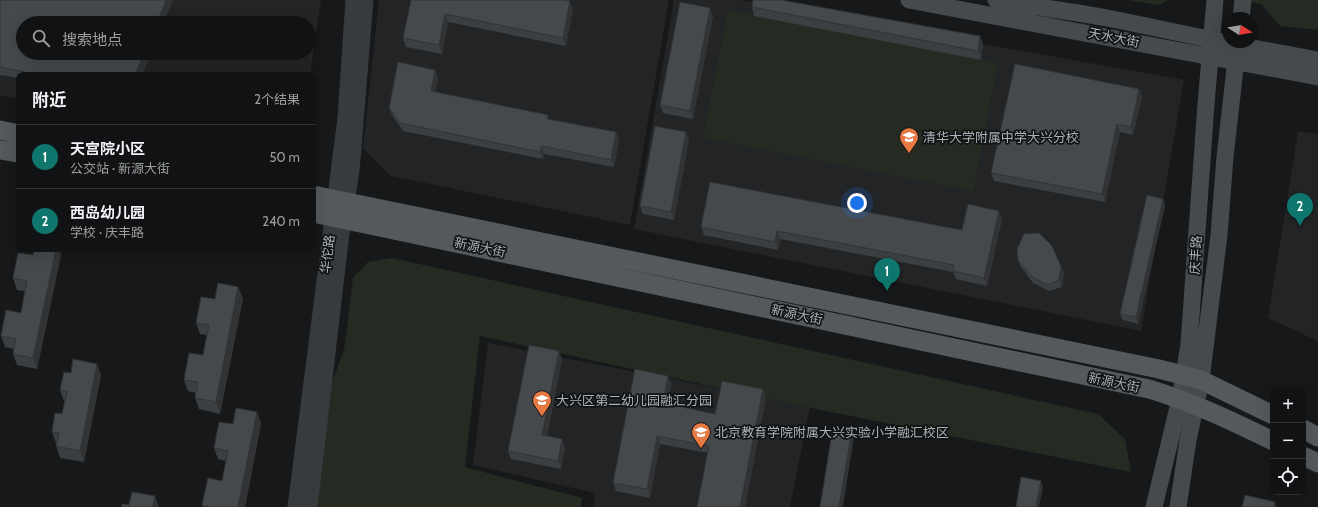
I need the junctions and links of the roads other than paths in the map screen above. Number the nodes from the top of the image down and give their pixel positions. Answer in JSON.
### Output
{"nodes":[{"id":1,"x":353,"y":0,"type":"edge"},
{"id":2,"x":366,"y":0,"type":"edge"},
{"id":3,"x":909,"y":0,"type":"edge"},
{"id":4,"x":996,"y":0,"type":"edge"},
{"id":5,"x":1215,"y":0,"type":"edge"},
{"id":6,"x":1243,"y":0,"type":"edge"},
{"id":7,"x":1242,"y":12,"type":"edge"},
{"id":8,"x":1212,"y":39,"type":"junction"},
{"id":9,"x":1237,"y":50,"type":"edge"},
{"id":10,"x":1210,"y":56,"type":"junction"},
{"id":11,"x":1318,"y":60,"type":"edge"},
{"id":12,"x":1318,"y":77,"type":"edge"},
{"id":13,"x":0,"y":130,"type":"edge"},
{"id":14,"x":16,"y":133,"type":"edge"},
{"id":15,"x":0,"y":150,"type":"edge"},
{"id":16,"x":16,"y":153,"type":"edge"},
{"id":17,"x":316,"y":197,"type":"edge"},
{"id":18,"x":340,"y":209,"type":"junction"},
{"id":19,"x":316,"y":213,"type":"edge"},
{"id":20,"x":1193,"y":378,"type":"junction"},
{"id":21,"x":1188,"y":402,"type":"junction"},
{"id":22,"x":1270,"y":414,"type":"edge"},
{"id":23,"x":1306,"y":431,"type":"edge"},
{"id":24,"x":1318,"y":437,"type":"edge"},
{"id":25,"x":1270,"y":440,"type":"edge"},
{"id":26,"x":1306,"y":457,"type":"edge"},
{"id":27,"x":1318,"y":463,"type":"edge"},
{"id":28,"x":295,"y":507,"type":"edge"},
{"id":29,"x":310,"y":507,"type":"edge"},
{"id":30,"x":1154,"y":507,"type":"edge"},
{"id":31,"x":1178,"y":507,"type":"edge"}],
"edges":[{"from":1,"to":18,"type":"street","name":"华佗路"},
{"from":2,"to":18,"type":"street","name":"华佗路"},
{"from":3,"to":10,"type":"main road","name":"天水大街"},
{"from":4,"to":8,"type":"main road","name":"天水大街"},
{"from":5,"to":8,"type":"main road","name":"庆丰路"},
{"from":6,"to":7,"type":"main road"},
{"from":8,"to":9,"type":"main road","name":"天水大街"},
{"from":8,"to":10,"type":"main road","name":"庆丰路"},
{"from":9,"to":10,"type":"main road","name":"天水大街"},
{"from":9,"to":11,"type":"main road","name":"天水大街"},
{"from":9,"to":12,"type":"main road","name":"天水大街"},
{"from":9,"to":20,"type":"main road","name":"庆丰路"},
{"from":10,"to":20,"type":"main road","name":"庆丰路"},
{"from":13,"to":14,"type":"main road"},
{"from":15,"to":16,"type":"main road"},
{"from":17,"to":18,"type":"main road","name":"新源大街"},
{"from":18,"to":19,"type":"main road","name":"新源大街"},
{"from":18,"to":20,"type":"main road","name":"新源大街"},
{"from":18,"to":21,"type":"main road","name":"新源大街"},
{"from":18,"to":28,"type":"street","name":"华佗路"},
{"from":18,"to":29,"type":"street","name":"华佗路"},
{"from":20,"to":21,"type":"main road","name":"庆丰路"},
{"from":20,"to":22,"type":"main road","name":"新源大街"},
{"from":21,"to":25,"type":"main road","name":"新源大街"},
{"from":21,"to":30,"type":"main road","name":"庆丰路"},
{"from":21,"to":31,"type":"main road","name":"庆丰路"},
{"from":23,"to":24,"type":"main road"},
{"from":26,"to":27,"type":"main road"}]}
